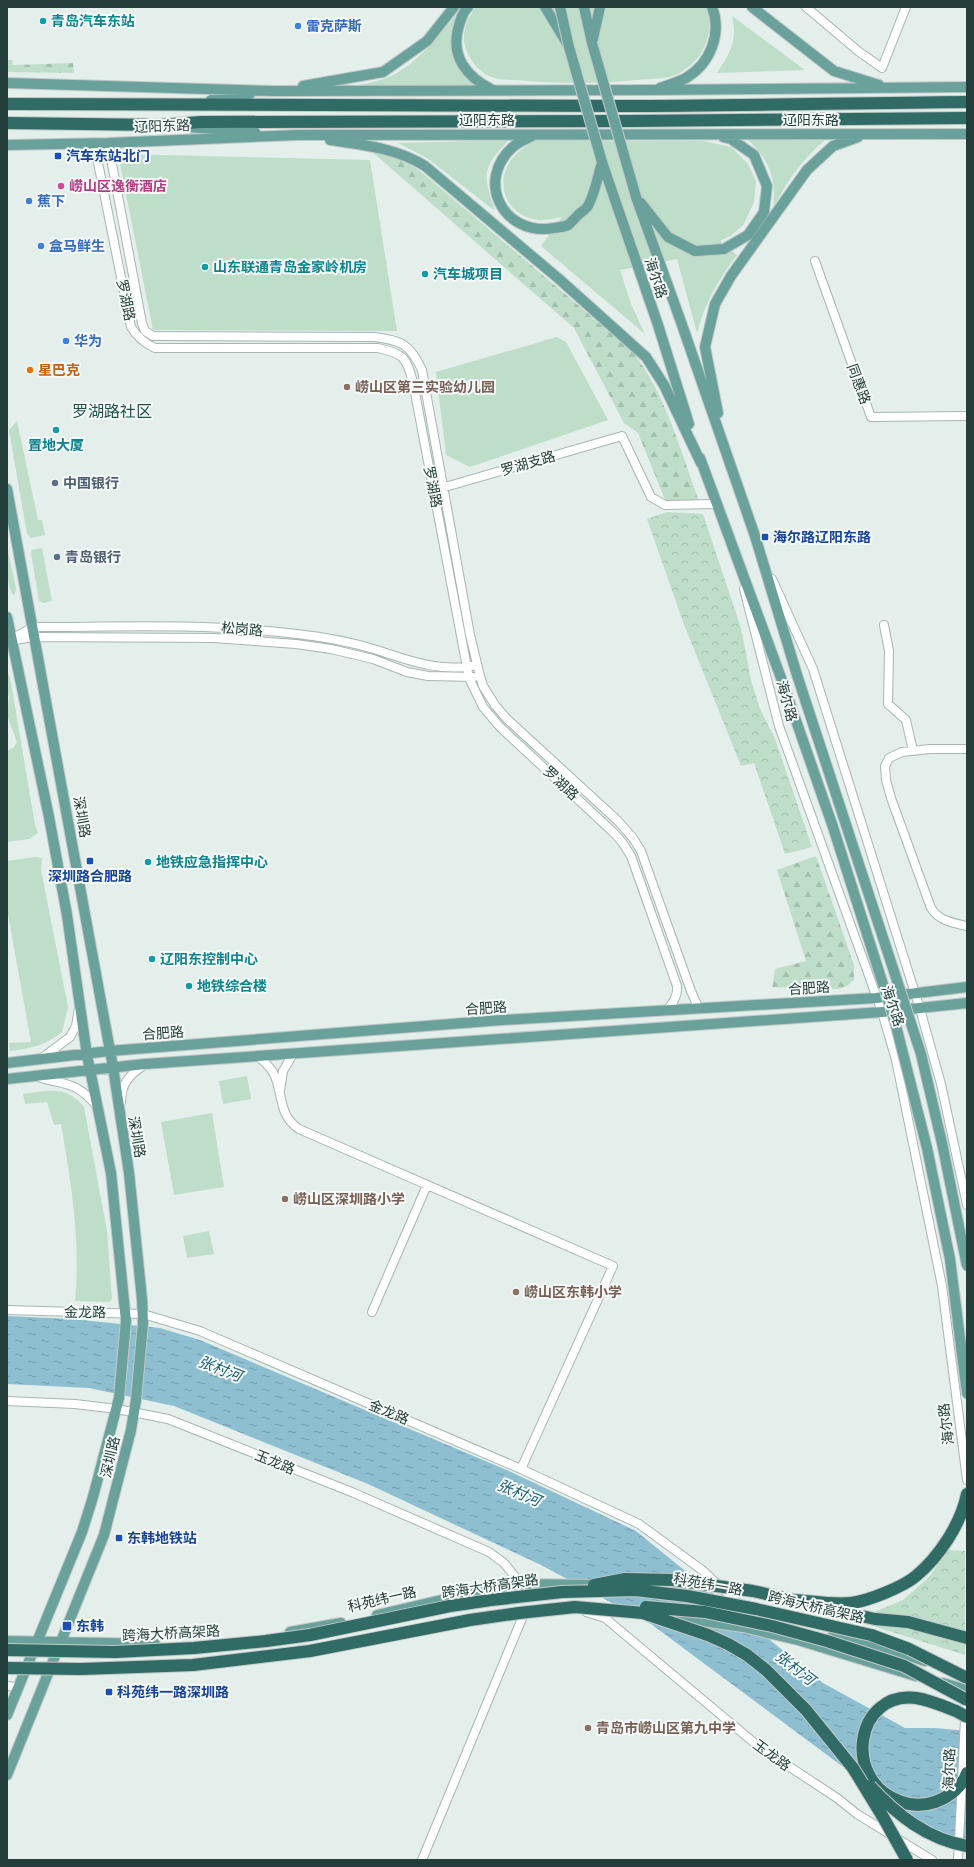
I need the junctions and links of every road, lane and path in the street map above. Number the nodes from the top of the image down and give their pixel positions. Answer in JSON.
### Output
{"nodes":[{"id":1,"x":454,"y":7,"type":"edge"},
{"id":2,"x":545,"y":7,"type":"edge"},
{"id":3,"x":560,"y":7,"type":"edge"},
{"id":4,"x":584,"y":7,"type":"edge"},
{"id":5,"x":600,"y":7,"type":"edge"},
{"id":6,"x":712,"y":7,"type":"edge"},
{"id":7,"x":752,"y":7,"type":"edge"},
{"id":8,"x":806,"y":7,"type":"edge"},
{"id":9,"x":906,"y":7,"type":"edge"},
{"id":10,"x":466,"y":9,"type":"edge"},
{"id":11,"x":592,"y":43,"type":"junction"},
{"id":12,"x":569,"y":48,"type":"junction"},
{"id":13,"x":7,"y":83,"type":"edge"},
{"id":14,"x":967,"y":87,"type":"edge"},
{"id":15,"x":927,"y":88,"type":"junction"},
{"id":16,"x":492,"y":90,"type":"junction"},
{"id":17,"x":655,"y":90,"type":"junction"},
{"id":18,"x":274,"y":91,"type":"junction"},
{"id":19,"x":963,"y":102,"type":"edge"},
{"id":20,"x":191,"y":103,"type":"junction"},
{"id":21,"x":7,"y":104,"type":"edge"},
{"id":22,"x":963,"y":118,"type":"edge"},
{"id":23,"x":7,"y":123,"type":"edge"},
{"id":24,"x":160,"y":125,"type":"junction"},
{"id":25,"x":867,"y":134,"type":"junction"},
{"id":26,"x":967,"y":134,"type":"edge"},
{"id":27,"x":298,"y":135,"type":"junction"},
{"id":28,"x":533,"y":135,"type":"junction"},
{"id":29,"x":715,"y":135,"type":"junction"},
{"id":30,"x":108,"y":143,"type":"junction"},
{"id":31,"x":94,"y":144,"type":"junction"},
{"id":32,"x":7,"y":145,"type":"edge"},
{"id":33,"x":602,"y":162,"type":"junction"},
{"id":34,"x":636,"y":197,"type":"junction"},
{"id":35,"x":815,"y":261,"type":"dead end"},
{"id":36,"x":967,"y":416,"type":"edge"},
{"id":37,"x":727,"y":456,"type":"junction"},
{"id":38,"x":701,"y":463,"type":"junction"},
{"id":39,"x":444,"y":488,"type":"junction"},
{"id":40,"x":7,"y":489,"type":"edge"},
{"id":41,"x":434,"y":490,"type":"junction"},
{"id":42,"x":716,"y":504,"type":"junction"},
{"id":43,"x":760,"y":553,"type":"junction"},
{"id":44,"x":735,"y":555,"type":"junction"},
{"id":45,"x":7,"y":617,"type":"edge"},
{"id":46,"x":884,"y":625,"type":"dead end"},
{"id":47,"x":33,"y":627,"type":"junction"},
{"id":48,"x":35,"y":637,"type":"junction"},
{"id":49,"x":9,"y":640,"type":"edge"},
{"id":50,"x":477,"y":666,"type":"junction"},
{"id":51,"x":467,"y":667,"type":"junction"},
{"id":52,"x":480,"y":676,"type":"junction"},
{"id":53,"x":469,"y":678,"type":"junction"},
{"id":54,"x":967,"y":749,"type":"edge"},
{"id":55,"x":913,"y":751,"type":"junction"},
{"id":56,"x":967,"y":926,"type":"edge"},
{"id":57,"x":967,"y":986,"type":"edge"},
{"id":58,"x":915,"y":993,"type":"junction"},
{"id":59,"x":876,"y":998,"type":"junction"},
{"id":60,"x":967,"y":1003,"type":"edge"},
{"id":61,"x":80,"y":1006,"type":"junction"},
{"id":62,"x":699,"y":1009,"type":"junction"},
{"id":63,"x":920,"y":1009,"type":"junction"},
{"id":64,"x":666,"y":1011,"type":"junction"},
{"id":65,"x":882,"y":1012,"type":"junction"},
{"id":66,"x":109,"y":1051,"type":"junction"},
{"id":67,"x":293,"y":1054,"type":"junction"},
{"id":68,"x":87,"y":1055,"type":"junction"},
{"id":69,"x":258,"y":1056,"type":"junction"},
{"id":70,"x":41,"y":1059,"type":"junction"},
{"id":71,"x":7,"y":1063,"type":"edge"},
{"id":72,"x":145,"y":1064,"type":"junction"},
{"id":73,"x":113,"y":1068,"type":"junction"},
{"id":74,"x":90,"y":1070,"type":"junction"},
{"id":75,"x":37,"y":1076,"type":"junction"},
{"id":76,"x":7,"y":1079,"type":"edge"},
{"id":77,"x":280,"y":1092,"type":"junction"},
{"id":78,"x":98,"y":1107,"type":"junction"},
{"id":79,"x":119,"y":1119,"type":"junction"},
{"id":80,"x":427,"y":1185,"type":"junction"},
{"id":81,"x":967,"y":1205,"type":"edge"},
{"id":82,"x":967,"y":1266,"type":"edge"},
{"id":83,"x":7,"y":1310,"type":"edge"},
{"id":84,"x":372,"y":1312,"type":"dead end"},
{"id":85,"x":126,"y":1317,"type":"junction"},
{"id":86,"x":143,"y":1318,"type":"junction"},
{"id":87,"x":967,"y":1394,"type":"edge"},
{"id":88,"x":7,"y":1401,"type":"edge"},
{"id":89,"x":117,"y":1409,"type":"junction"},
{"id":90,"x":135,"y":1411,"type":"junction"},
{"id":91,"x":521,"y":1469,"type":"junction"},
{"id":92,"x":967,"y":1480,"type":"edge"},
{"id":93,"x":967,"y":1494,"type":"edge"},
{"id":94,"x":521,"y":1584,"type":"junction"},
{"id":95,"x":562,"y":1592,"type":"junction"},
{"id":96,"x":793,"y":1600,"type":"junction"},
{"id":97,"x":740,"y":1604,"type":"junction"},
{"id":98,"x":578,"y":1609,"type":"junction"},
{"id":99,"x":524,"y":1616,"type":"junction"},
{"id":100,"x":967,"y":1638,"type":"edge"},
{"id":101,"x":37,"y":1643,"type":"junction"},
{"id":102,"x":62,"y":1644,"type":"junction"},
{"id":103,"x":8,"y":1648,"type":"edge"},
{"id":104,"x":27,"y":1666,"type":"junction"},
{"id":105,"x":8,"y":1668,"type":"edge"},
{"id":106,"x":967,"y":1673,"type":"edge"},
{"id":107,"x":49,"y":1675,"type":"junction"},
{"id":108,"x":967,"y":1678,"type":"edge"},
{"id":109,"x":7,"y":1686,"type":"edge"},
{"id":110,"x":18,"y":1687,"type":"junction"},
{"id":111,"x":967,"y":1690,"type":"edge"},
{"id":112,"x":967,"y":1700,"type":"edge"},
{"id":113,"x":7,"y":1714,"type":"edge"},
{"id":114,"x":966,"y":1718,"type":"edge"},
{"id":115,"x":853,"y":1768,"type":"junction"},
{"id":116,"x":967,"y":1773,"type":"edge"},
{"id":117,"x":7,"y":1775,"type":"edge"},
{"id":118,"x":963,"y":1848,"type":"edge"},
{"id":119,"x":422,"y":1860,"type":"edge"},
{"id":120,"x":907,"y":1860,"type":"edge"},
{"id":121,"x":932,"y":1860,"type":"edge"},
{"id":122,"x":958,"y":1860,"type":"edge"}],
"edges":[{"from":1,"to":18,"type":"main road"},
{"from":2,"to":12,"type":"main road"},
{"from":3,"to":12,"type":"main road","name":"海尔路","bridge":true},
{"from":4,"to":11,"type":"main road","name":"海尔路"},
{"from":5,"to":11,"type":"main road"},
{"from":6,"to":17,"type":"main road"},
{"from":7,"to":15,"type":"main road"},
{"from":8,"to":9,"type":"street"},
{"from":10,"to":16,"type":"main road"},
{"from":11,"to":34,"type":"main road","name":"海尔路","bridge":true},
{"from":12,"to":33,"type":"main road","name":"海尔路","bridge":true},
{"from":13,"to":18,"type":"main road"},
{"from":14,"to":15,"type":"main road"},
{"from":15,"to":17,"type":"main road"},
{"from":16,"to":17,"type":"main road"},
{"from":16,"to":18,"type":"main road"},
{"from":18,"to":20,"type":"main road"},
{"from":19,"to":20,"type":"highway","name":"辽阳东路"},
{"from":20,"to":21,"type":"highway","name":"辽阳东路"},
{"from":22,"to":24,"type":"highway","name":"辽阳东路"},
{"from":23,"to":24,"type":"highway","name":"辽阳东路"},
{"from":24,"to":27,"type":"main road"},
{"from":25,"to":26,"type":"main road","name":"辽阳东路"},
{"from":25,"to":29,"type":"main road","name":"辽阳东路"},
{"from":25,"to":37,"type":"main road"},
{"from":27,"to":28,"type":"main road","name":"辽阳东路"},
{"from":27,"to":30,"type":"main road","name":"辽阳东路"},
{"from":27,"to":38,"type":"main road"},
{"from":28,"to":29,"type":"main road","name":"辽阳东路"},
{"from":28,"to":33,"type":"main road"},
{"from":29,"to":34,"type":"main road"},
{"from":30,"to":31,"type":"main road","name":"辽阳东路"},
{"from":30,"to":39,"type":"street"},
{"from":31,"to":32,"type":"main road","name":"辽阳东路"},
{"from":31,"to":41,"type":"street","name":"罗湖路"},
{"from":33,"to":38,"type":"main road","name":"海尔路"},
{"from":34,"to":37,"type":"main road","name":"海尔路"},
{"from":35,"to":36,"type":"street","name":"同惠路"},
{"from":37,"to":43,"type":"main road","name":"海尔路"},
{"from":38,"to":42,"type":"main road","name":"海尔路"},
{"from":39,"to":41,"type":"street","name":"罗湖支路"},
{"from":39,"to":42,"type":"street","name":"罗湖支路"},
{"from":39,"to":50,"type":"street"},
{"from":40,"to":47,"type":"main road","name":"深圳路"},
{"from":41,"to":51,"type":"street","name":"罗湖路"},
{"from":42,"to":44,"type":"main road","name":"海尔路"},
{"from":43,"to":58,"type":"street","name":"海尔路"},
{"from":43,"to":82,"type":"main road","name":"海尔路","bridge":true},
{"from":44,"to":59,"type":"street","name":"海尔路"},
{"from":44,"to":87,"type":"main road","name":"海尔路","bridge":true},
{"from":45,"to":49,"type":"main road","name":"深圳路"},
{"from":46,"to":55,"type":"street"},
{"from":47,"to":48,"type":"main road","name":"深圳路"},
{"from":47,"to":49,"type":"street"},
{"from":47,"to":51,"type":"street","name":"松岗路"},
{"from":48,"to":49,"type":"street","name":"松岗路"},
{"from":48,"to":53,"type":"street","name":"松岗路"},
{"from":48,"to":66,"type":"main road","name":"深圳路"},
{"from":49,"to":61,"type":"main road","name":"深圳路"},
{"from":50,"to":51,"type":"street","name":"松岗路"},
{"from":50,"to":52,"type":"street"},
{"from":51,"to":53,"type":"street","name":"罗湖路"},
{"from":52,"to":53,"type":"street","name":"松岗路"},
{"from":52,"to":62,"type":"street"},
{"from":53,"to":64,"type":"street","name":"罗湖路"},
{"from":54,"to":55,"type":"street"},
{"from":55,"to":56,"type":"street"},
{"from":57,"to":58,"type":"main road","name":"合肥路"},
{"from":58,"to":59,"type":"main road","name":"合肥路"},
{"from":58,"to":63,"type":"street","name":"海尔路"},
{"from":59,"to":62,"type":"main road","name":"合肥路"},
{"from":59,"to":65,"type":"street","name":"海尔路"},
{"from":60,"to":63,"type":"main road","name":"合肥路"},
{"from":61,"to":68,"type":"main road","name":"深圳路"},
{"from":61,"to":70,"type":"street"},
{"from":62,"to":64,"type":"main road","name":"合肥路"},
{"from":63,"to":65,"type":"main road","name":"合肥路"},
{"from":63,"to":81,"type":"street","name":"海尔路"},
{"from":64,"to":66,"type":"main road","name":"合肥路"},
{"from":65,"to":67,"type":"main road","name":"合肥路"},
{"from":65,"to":92,"type":"street","name":"海尔路"},
{"from":66,"to":68,"type":"main road","name":"合肥路"},
{"from":66,"to":73,"type":"main road","name":"深圳路"},
{"from":67,"to":69,"type":"main road","name":"合肥路"},
{"from":67,"to":77,"type":"street"},
{"from":68,"to":70,"type":"main road","name":"合肥路"},
{"from":68,"to":74,"type":"main road","name":"深圳路"},
{"from":69,"to":72,"type":"main road","name":"合肥路"},
{"from":69,"to":77,"type":"street"},
{"from":70,"to":71,"type":"main road","name":"合肥路"},
{"from":72,"to":73,"type":"main road","name":"合肥路"},
{"from":72,"to":79,"type":"street"},
{"from":73,"to":74,"type":"main road","name":"合肥路"},
{"from":73,"to":79,"type":"main road","name":"深圳路"},
{"from":74,"to":75,"type":"main road","name":"合肥路"},
{"from":74,"to":78,"type":"main road","name":"深圳路"},
{"from":75,"to":76,"type":"main road","name":"合肥路"},
{"from":75,"to":78,"type":"street"},
{"from":77,"to":80,"type":"street"},
{"from":78,"to":85,"type":"main road","name":"深圳路"},
{"from":79,"to":86,"type":"main road","name":"深圳路"},
{"from":80,"to":84,"type":"street"},
{"from":80,"to":91,"type":"street"},
{"from":83,"to":85,"type":"street","name":"金龙路"},
{"from":85,"to":86,"type":"street","name":"金龙路"},
{"from":85,"to":89,"type":"main road","name":"深圳路"},
{"from":86,"to":90,"type":"main road","name":"深圳路","bridge":true},
{"from":86,"to":91,"type":"street","name":"金龙路"},
{"from":88,"to":89,"type":"street","name":"玉龙路"},
{"from":89,"to":90,"type":"street","name":"玉龙路"},
{"from":89,"to":101,"type":"main road","name":"深圳路"},
{"from":90,"to":94,"type":"street","name":"玉龙路"},
{"from":90,"to":102,"type":"main road","name":"深圳路"},
{"from":91,"to":97,"type":"street","name":"金龙路"},
{"from":93,"to":96,"type":"highway"},
{"from":94,"to":97,"type":"main road","name":"科苑纬一路","bridge":true},
{"from":94,"to":102,"type":"main road","name":"科苑纬一路"},
{"from":95,"to":96,"type":"highway","bridge":true},
{"from":95,"to":103,"type":"highway","name":"跨海大桥高架路","bridge":true},
{"from":95,"to":108,"type":"highway","name":"跨海大桥高架路","bridge":true},
{"from":96,"to":100,"type":"highway"},
{"from":97,"to":106,"type":"main road","name":"科苑纬一路"},
{"from":98,"to":99,"type":"main road"},
{"from":98,"to":105,"type":"highway","bridge":true},
{"from":98,"to":111,"type":"main road","bridge":true},
{"from":98,"to":112,"type":"highway","name":"跨海大桥高架路","bridge":true},
{"from":98,"to":115,"type":"highway","bridge":true},
{"from":98,"to":121,"type":"street","name":"玉龙路"},
{"from":99,"to":107,"type":"main road"},
{"from":99,"to":119,"type":"street"},
{"from":101,"to":102,"type":"main road","name":"科苑纬一路"},
{"from":101,"to":103,"type":"main road","name":"科苑纬一路"},
{"from":101,"to":104,"type":"main road","name":"深圳路"},
{"from":102,"to":107,"type":"main road","name":"深圳路"},
{"from":104,"to":105,"type":"main road"},
{"from":104,"to":107,"type":"main road"},
{"from":104,"to":110,"type":"main road","name":"深圳路"},
{"from":107,"to":117,"type":"main road","name":"深圳路"},
{"from":108,"to":111,"type":"street","name":"海尔路"},
{"from":109,"to":110,"type":"street"},
{"from":110,"to":113,"type":"main road","name":"深圳路"},
{"from":111,"to":114,"type":"street","name":"海尔路"},
{"from":114,"to":116,"type":"highway","bridge":true},
{"from":114,"to":118,"type":"street","name":"海尔路"},
{"from":115,"to":118,"type":"highway","bridge":true},
{"from":115,"to":120,"type":"highway","bridge":true},
{"from":118,"to":122,"type":"street","name":"海尔路"}]}
